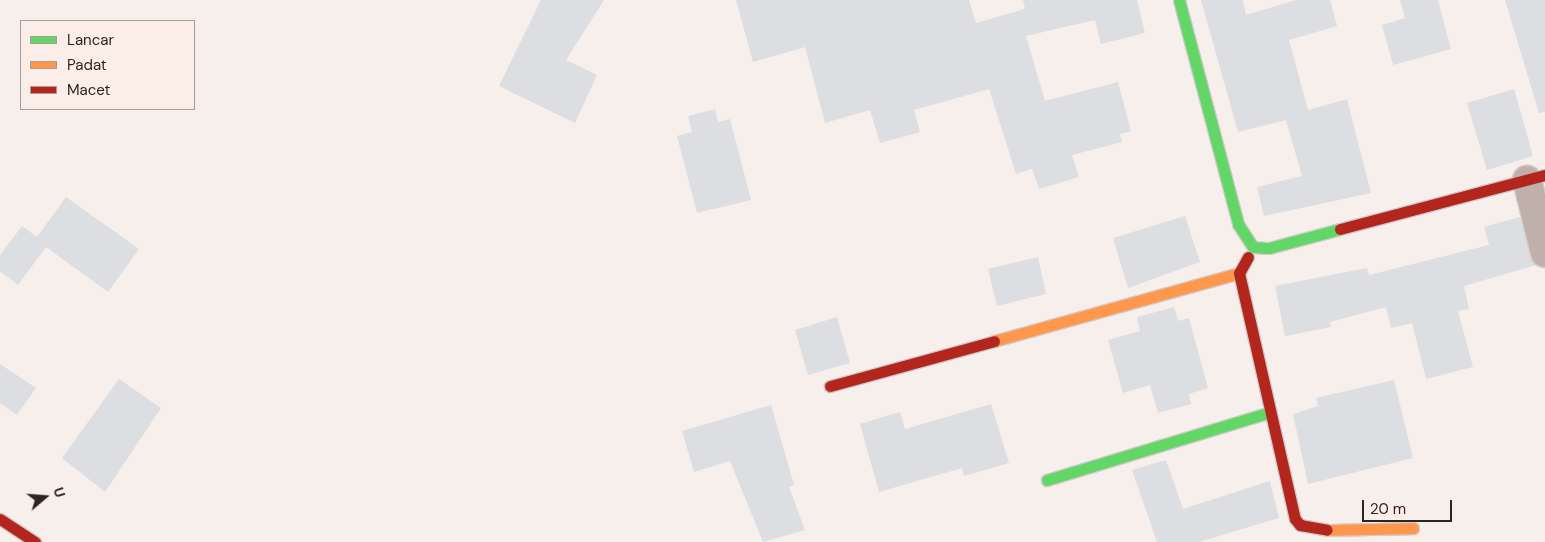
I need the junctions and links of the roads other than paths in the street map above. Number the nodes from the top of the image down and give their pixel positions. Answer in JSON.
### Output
{"nodes":[{"id":1,"x":1179,"y":0,"type":"edge"},
{"id":2,"x":1536,"y":177,"type":"edge"},
{"id":3,"x":1253,"y":247,"type":"junction"},
{"id":4,"x":1545,"y":253,"type":"edge"},
{"id":5,"x":1239,"y":273,"type":"junction"},
{"id":6,"x":830,"y":386,"type":"dead end"},
{"id":7,"x":1267,"y":413,"type":"junction"},
{"id":8,"x":1047,"y":480,"type":"dead end"},
{"id":9,"x":0,"y":519,"type":"edge"},
{"id":10,"x":1413,"y":528,"type":"dead end"},
{"id":11,"x":35,"y":542,"type":"edge"}],
"edges":[{"from":1,"to":3,"type":"street"},
{"from":2,"to":3,"type":"street"},
{"from":2,"to":4,"type":"street"},
{"from":3,"to":5,"type":"street"},
{"from":5,"to":6,"type":"street"},
{"from":5,"to":7,"type":"street"},
{"from":7,"to":8,"type":"street"},
{"from":7,"to":10,"type":"street"},
{"from":9,"to":11,"type":"street"}]}
